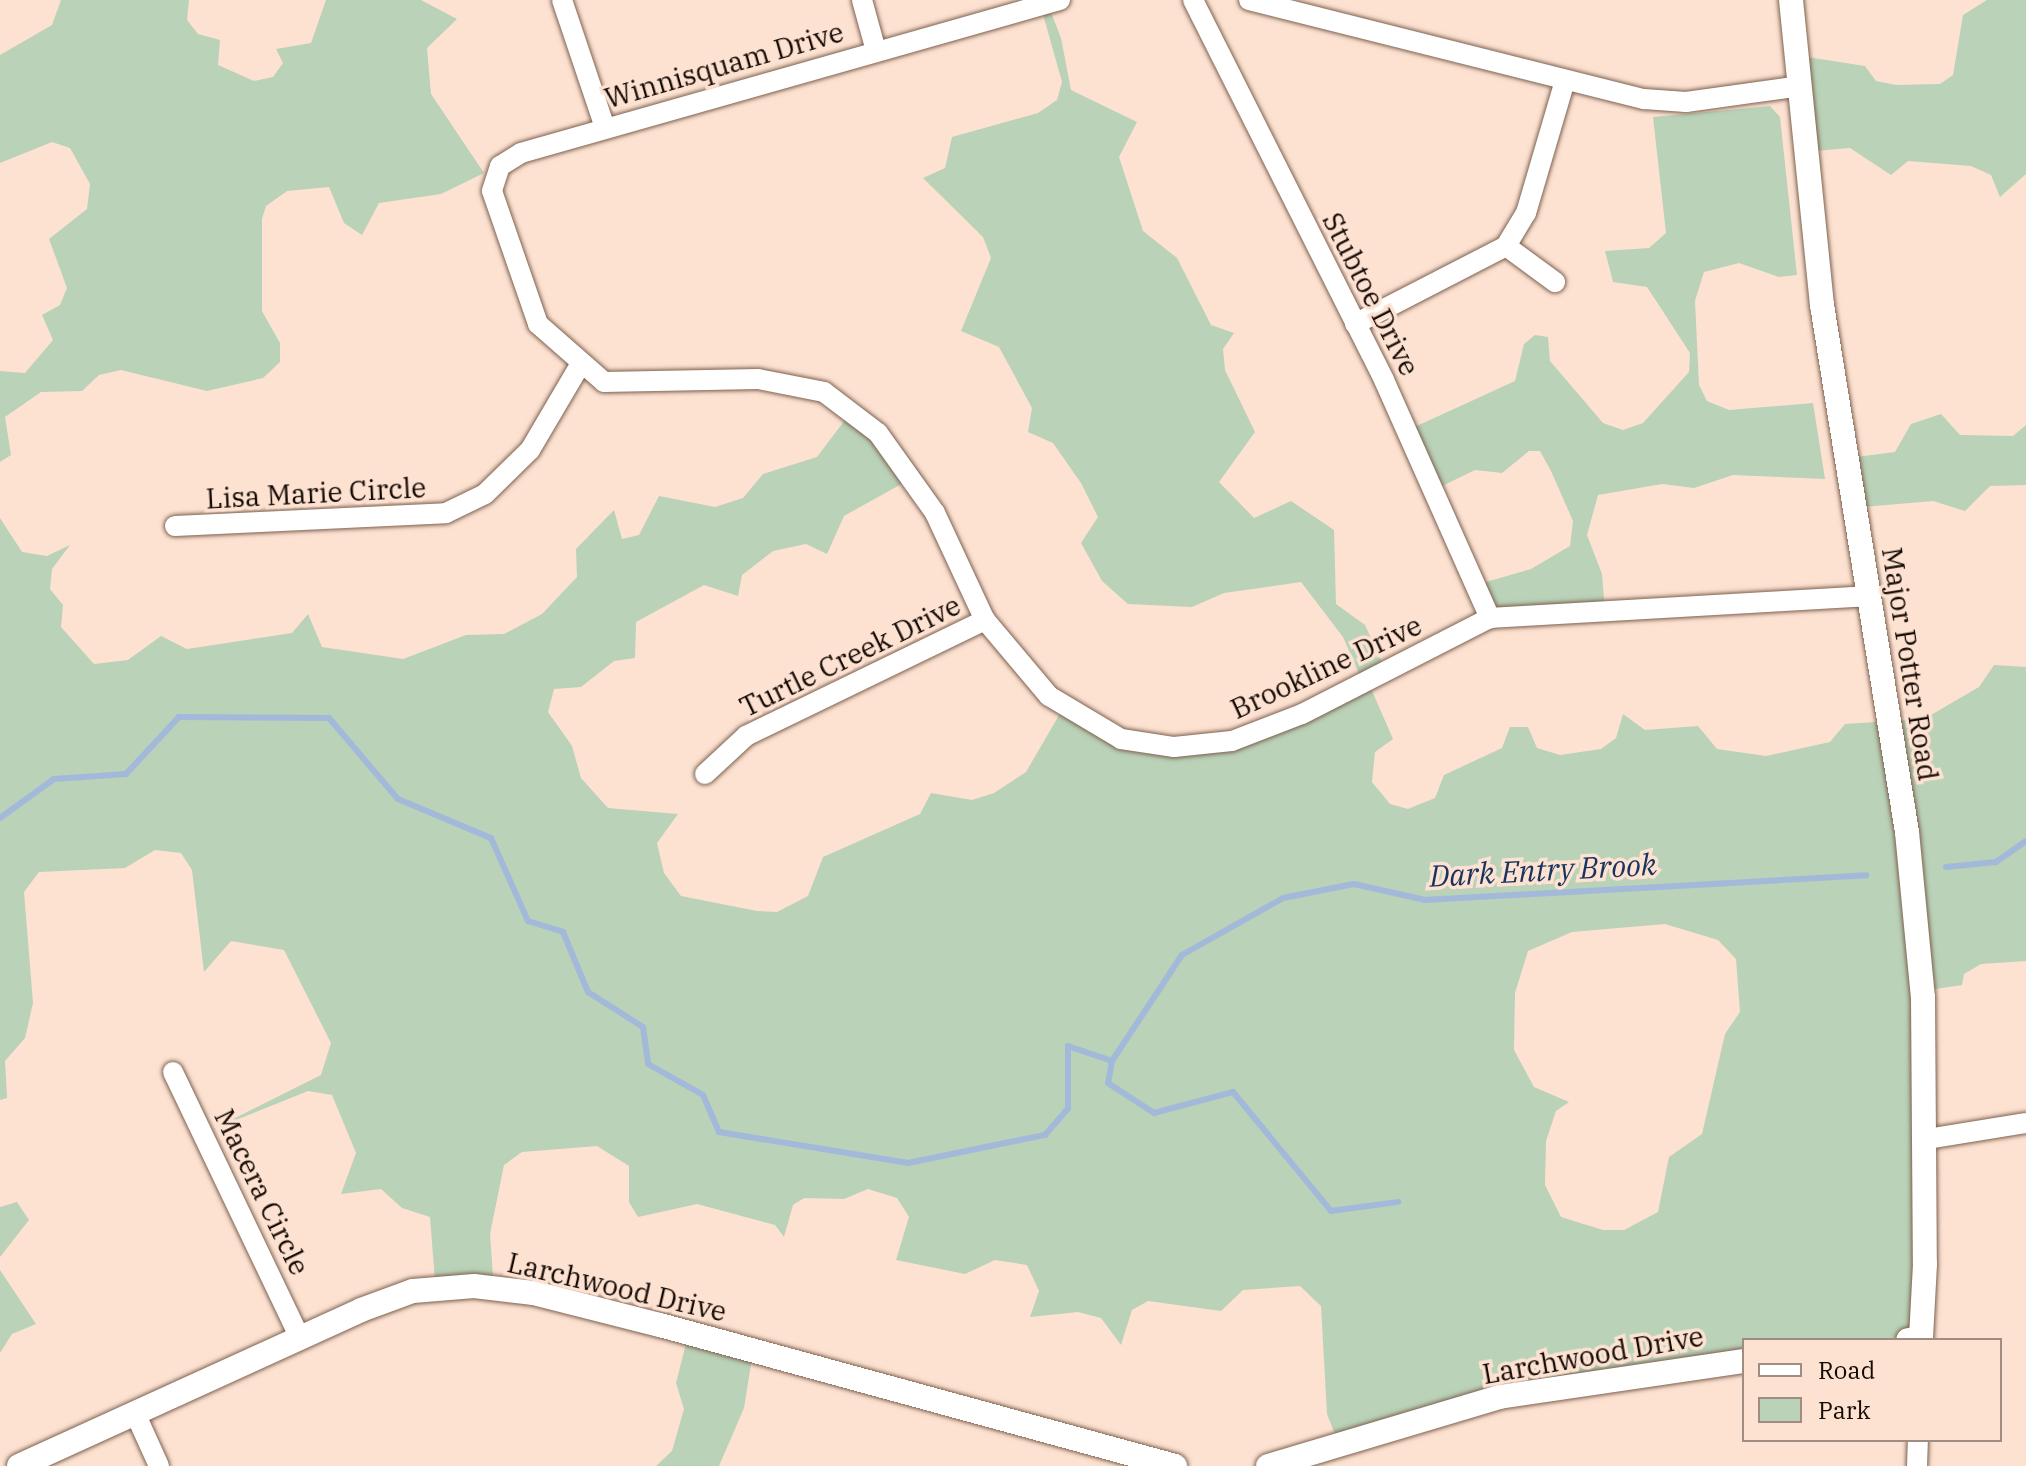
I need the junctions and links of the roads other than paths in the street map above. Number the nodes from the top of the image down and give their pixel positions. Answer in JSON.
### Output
{"nodes":[{"id":1,"x":562,"y":0,"type":"edge"},
{"id":2,"x":862,"y":0,"type":"edge"},
{"id":3,"x":1060,"y":0,"type":"edge"},
{"id":4,"x":1193,"y":0,"type":"edge"},
{"id":5,"x":1249,"y":0,"type":"edge"},
{"id":6,"x":1791,"y":0,"type":"edge"},
{"id":7,"x":876,"y":51,"type":"junction"},
{"id":8,"x":1564,"y":84,"type":"junction"},
{"id":9,"x":1794,"y":87,"type":"junction"},
{"id":10,"x":605,"y":128,"type":"junction"},
{"id":11,"x":500,"y":166,"type":"joint"},
{"id":12,"x":1506,"y":246,"type":"junction"},
{"id":13,"x":1555,"y":282,"type":"dead end"},
{"id":14,"x":1355,"y":324,"type":"junction"},
{"id":15,"x":580,"y":365,"type":"junction"},
{"id":16,"x":175,"y":526,"type":"dead end"},
{"id":17,"x":1869,"y":596,"type":"junction"},
{"id":18,"x":1490,"y":618,"type":"junction"},
{"id":19,"x":985,"y":620,"type":"junction"},
{"id":20,"x":705,"y":774,"type":"dead end"},
{"id":21,"x":173,"y":1072,"type":"dead end"},
{"id":22,"x":2026,"y":1123,"type":"edge"},
{"id":23,"x":1927,"y":1139,"type":"junction"},
{"id":24,"x":300,"y":1338,"type":"junction"},
{"id":25,"x":1916,"y":1338,"type":"edge"},
{"id":26,"x":1742,"y":1361,"type":"edge"},
{"id":27,"x":135,"y":1413,"type":"junction"},
{"id":28,"x":1918,"y":1442,"type":"edge"},
{"id":29,"x":19,"y":1466,"type":"edge"},
{"id":30,"x":159,"y":1466,"type":"edge"},
{"id":31,"x":1175,"y":1466,"type":"edge"},
{"id":32,"x":1268,"y":1466,"type":"edge"},
{"id":33,"x":1917,"y":1466,"type":"edge"}],
"edges":[{"from":1,"to":10,"type":"street"},
{"from":2,"to":7,"type":"street"},
{"from":3,"to":7,"type":"street","name":"Winnisquam Drive"},
{"from":4,"to":14,"type":"street","name":"Stubtoe Drive"},
{"from":5,"to":8,"type":"street"},
{"from":6,"to":9,"type":"street","name":"Major Potter Road"},
{"from":7,"to":10,"type":"street","name":"Winnisquam Drive"},
{"from":8,"to":9,"type":"street"},
{"from":8,"to":12,"type":"street"},
{"from":9,"to":17,"type":"street","name":"Major Potter Road"},
{"from":10,"to":11,"type":"street","name":"Winnisquam Drive"},
{"from":11,"to":15,"type":"street","name":"Brookline Drive"},
{"from":12,"to":13,"type":"street"},
{"from":12,"to":14,"type":"street"},
{"from":14,"to":18,"type":"street","name":"Stubtoe Drive"},
{"from":15,"to":16,"type":"street","name":"Lisa Marie Circle"},
{"from":15,"to":19,"type":"street","name":"Brookline Drive"},
{"from":17,"to":18,"type":"street","name":"Brookline Drive"},
{"from":17,"to":23,"type":"street","name":"Major Potter Road"},
{"from":18,"to":19,"type":"street","name":"Brookline Drive"},
{"from":19,"to":20,"type":"street","name":"Turtle Creek Drive"},
{"from":21,"to":24,"type":"street","name":"Macera Circle"},
{"from":22,"to":23,"type":"street"},
{"from":23,"to":25,"type":"street","name":"Major Potter Road"},
{"from":24,"to":27,"type":"street","name":"Larchwood Drive"},
{"from":24,"to":31,"type":"street","name":"Larchwood Drive"},
{"from":26,"to":32,"type":"street","name":"Larchwood Drive"},
{"from":27,"to":29,"type":"street","name":"Larchwood Drive"},
{"from":27,"to":30,"type":"street"},
{"from":28,"to":33,"type":"street"}]}
